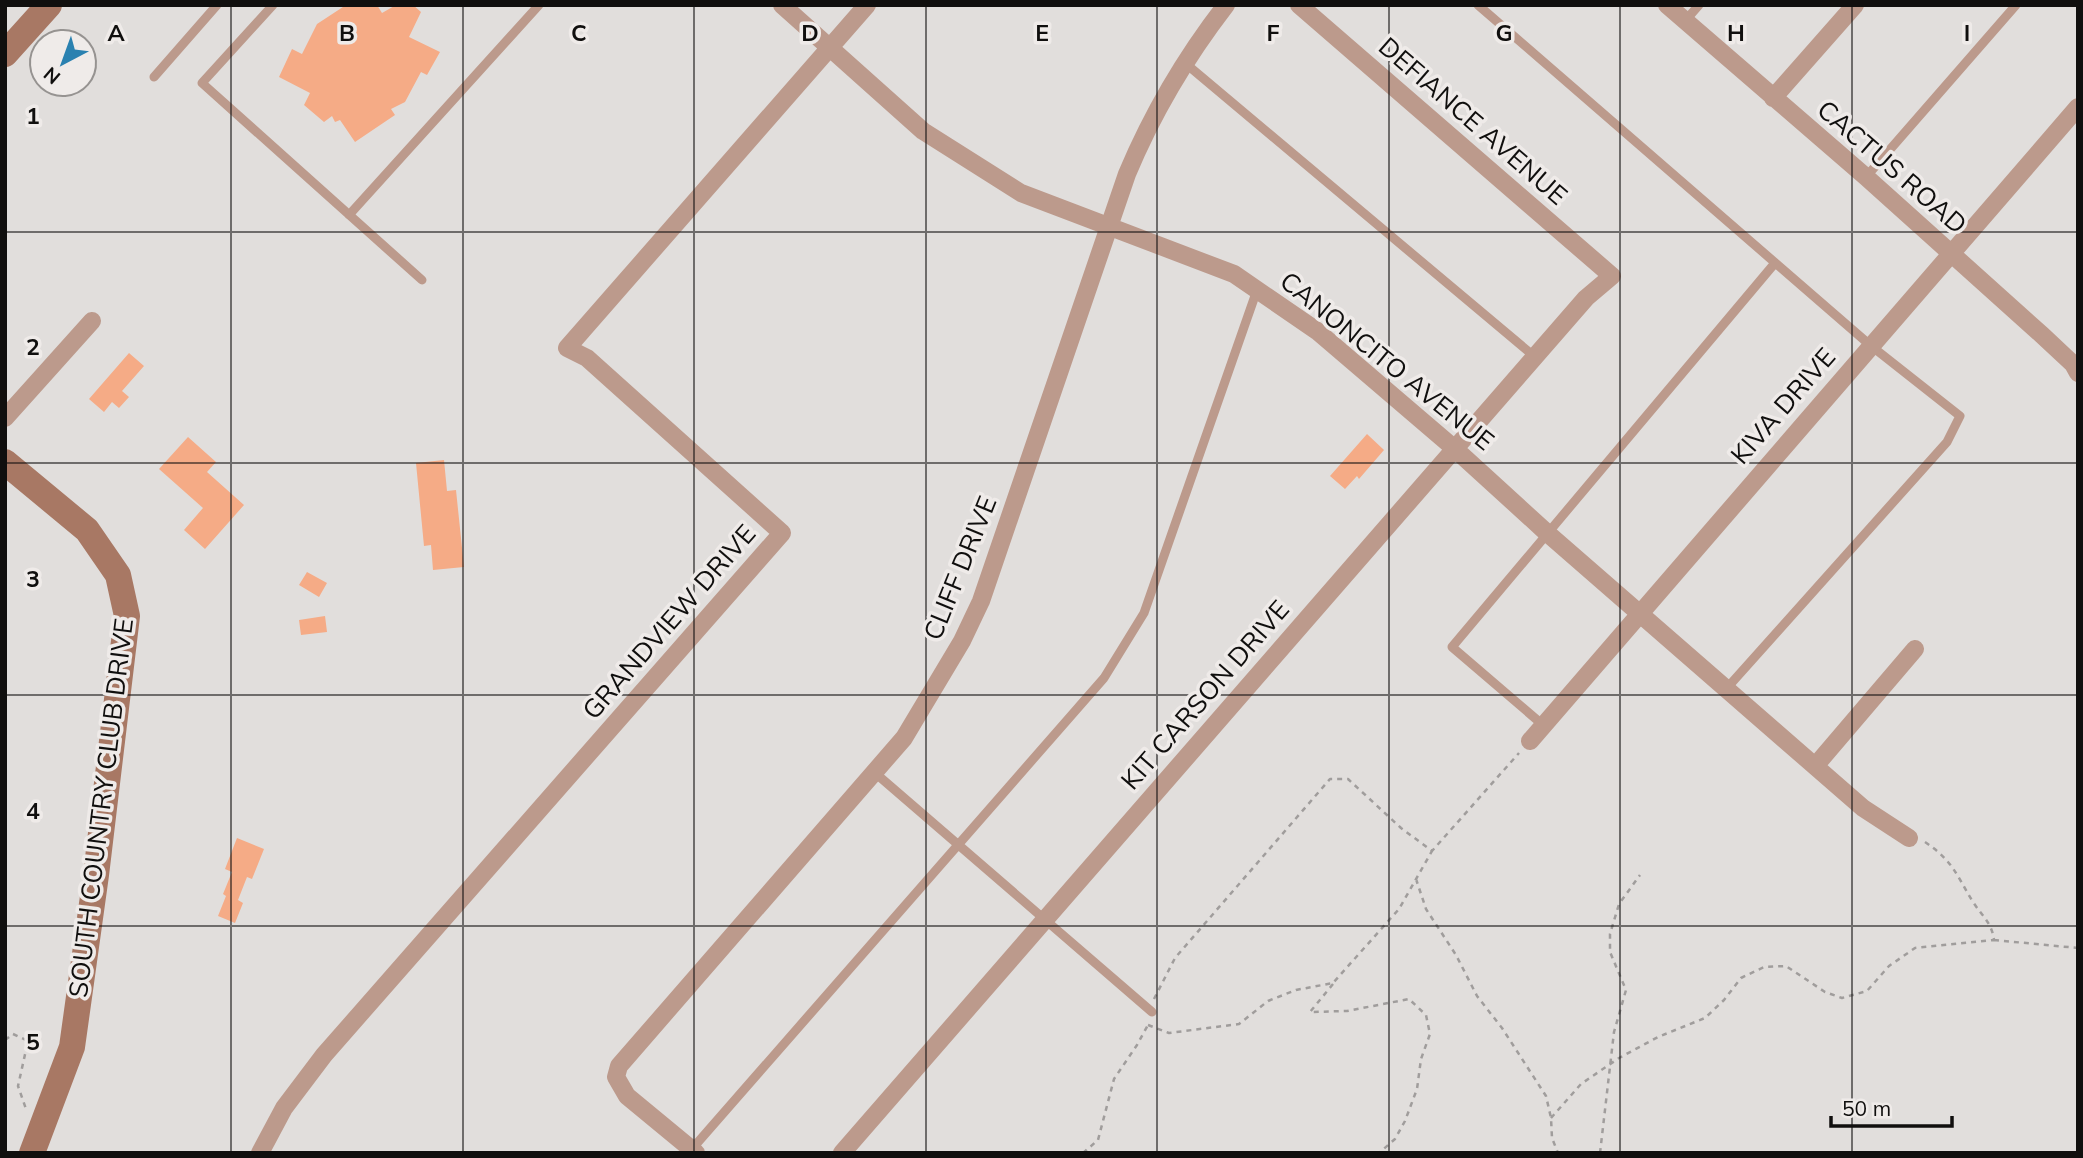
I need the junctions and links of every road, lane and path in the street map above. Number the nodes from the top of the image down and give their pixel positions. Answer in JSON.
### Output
{"nodes":[{"id":1,"x":49,"y":5,"type":"edge"},
{"id":2,"x":217,"y":5,"type":"edge"},
{"id":3,"x":273,"y":5,"type":"edge"},
{"id":4,"x":539,"y":5,"type":"edge"},
{"id":5,"x":782,"y":5,"type":"edge"},
{"id":6,"x":867,"y":5,"type":"edge"},
{"id":7,"x":1226,"y":5,"type":"edge"},
{"id":8,"x":1299,"y":5,"type":"edge"},
{"id":9,"x":1478,"y":5,"type":"edge"},
{"id":10,"x":1667,"y":5,"type":"edge"},
{"id":11,"x":1699,"y":5,"type":"edge"},
{"id":12,"x":1855,"y":5,"type":"edge"},
{"id":13,"x":2017,"y":5,"type":"edge"},
{"id":14,"x":1685,"y":21,"type":"junction"},
{"id":15,"x":830,"y":49,"type":"junction"},
{"id":16,"x":5,"y":54,"type":"edge"},
{"id":17,"x":1184,"y":62,"type":"junction"},
{"id":18,"x":154,"y":77,"type":"dead end"},
{"id":19,"x":1773,"y":98,"type":"junction"},
{"id":20,"x":2078,"y":107,"type":"edge"},
{"id":21,"x":1866,"y":177,"type":"junction"},
{"id":22,"x":349,"y":215,"type":"junction"},
{"id":23,"x":1111,"y":226,"type":"junction"},
{"id":24,"x":1950,"y":253,"type":"junction"},
{"id":25,"x":1775,"y":262,"type":"junction"},
{"id":26,"x":1612,"y":276,"type":"joint"},
{"id":27,"x":422,"y":280,"type":"dead end"},
{"id":28,"x":1257,"y":288,"type":"junction"},
{"id":29,"x":92,"y":321,"type":"dead end"},
{"id":30,"x":1870,"y":345,"type":"junction"},
{"id":31,"x":1535,"y":356,"type":"junction"},
{"id":32,"x":2078,"y":373,"type":"edge"},
{"id":33,"x":5,"y":418,"type":"edge"},
{"id":34,"x":1455,"y":449,"type":"junction"},
{"id":35,"x":5,"y":462,"type":"edge"},
{"id":36,"x":1546,"y":532,"type":"junction"},
{"id":37,"x":1639,"y":612,"type":"junction"},
{"id":38,"x":1915,"y":649,"type":"dead end"},
{"id":39,"x":1727,"y":688,"type":"junction"},
{"id":40,"x":1544,"y":724,"type":"junction"},
{"id":41,"x":1530,"y":741,"type":"joint"},
{"id":42,"x":1816,"y":765,"type":"junction"},
{"id":43,"x":874,"y":772,"type":"junction"},
{"id":44,"x":1909,"y":838,"type":"joint"},
{"id":45,"x":957,"y":844,"type":"junction"},
{"id":46,"x":1432,"y":851,"type":"junction"},
{"id":47,"x":1640,"y":875,"type":"dead end"},
{"id":48,"x":1416,"y":879,"type":"junction"},
{"id":49,"x":1045,"y":919,"type":"junction"},
{"id":50,"x":1994,"y":940,"type":"junction"},
{"id":51,"x":2078,"y":948,"type":"edge"},
{"id":52,"x":1333,"y":983,"type":"junction"},
{"id":53,"x":1152,"y":1012,"type":"junction"},
{"id":54,"x":1148,"y":1025,"type":"junction"},
{"id":55,"x":5,"y":1040,"type":"edge"},
{"id":56,"x":1611,"y":1063,"type":"junction"},
{"id":57,"x":27,"y":1109,"type":"dead end"},
{"id":58,"x":1551,"y":1118,"type":"junction"},
{"id":59,"x":694,"y":1151,"type":"edge"},
{"id":60,"x":32,"y":1153,"type":"edge"},
{"id":61,"x":260,"y":1153,"type":"edge"},
{"id":62,"x":842,"y":1153,"type":"edge"},
{"id":63,"x":1083,"y":1153,"type":"edge"},
{"id":64,"x":1379,"y":1153,"type":"edge"},
{"id":65,"x":1558,"y":1153,"type":"edge"},
{"id":66,"x":1600,"y":1153,"type":"edge"}],
"edges":[{"from":1,"to":16,"type":"main road"},
{"from":2,"to":18,"type":"lane"},
{"from":3,"to":22,"type":"lane"},
{"from":4,"to":22,"type":"lane"},
{"from":5,"to":15,"type":"street","name":"CANONCITO AVENUE"},
{"from":6,"to":15,"type":"street","name":"GRANDVIEW DRIVE"},
{"from":7,"to":17,"type":"street","name":"CLIFF DRIVE"},
{"from":8,"to":26,"type":"street","name":"DEFIANCE AVENUE"},
{"from":9,"to":25,"type":"lane"},
{"from":10,"to":14,"type":"street","name":"CACTUS ROAD"},
{"from":11,"to":14,"type":"lane"},
{"from":12,"to":19,"type":"street"},
{"from":13,"to":21,"type":"lane"},
{"from":14,"to":19,"type":"street","name":"CACTUS ROAD"},
{"from":15,"to":23,"type":"street","name":"CANONCITO AVENUE"},
{"from":15,"to":61,"type":"street","name":"GRANDVIEW DRIVE"},
{"from":17,"to":23,"type":"street","name":"CLIFF DRIVE"},
{"from":17,"to":31,"type":"lane"},
{"from":19,"to":21,"type":"street","name":"CACTUS ROAD"},
{"from":20,"to":24,"type":"street","name":"KIVA DRIVE"},
{"from":21,"to":24,"type":"street","name":"CACTUS ROAD"},
{"from":22,"to":27,"type":"lane"},
{"from":23,"to":28,"type":"street","name":"CANONCITO AVENUE"},
{"from":23,"to":43,"type":"street","name":"CLIFF DRIVE"},
{"from":24,"to":30,"type":"street","name":"KIVA DRIVE"},
{"from":24,"to":32,"type":"street","name":"CACTUS ROAD"},
{"from":25,"to":30,"type":"lane"},
{"from":25,"to":36,"type":"lane"},
{"from":26,"to":31,"type":"street","name":"KIT CARSON DRIVE"},
{"from":28,"to":34,"type":"street","name":"CANONCITO AVENUE"},
{"from":28,"to":45,"type":"lane"},
{"from":29,"to":33,"type":"street"},
{"from":30,"to":37,"type":"street","name":"KIVA DRIVE"},
{"from":30,"to":39,"type":"lane"},
{"from":31,"to":34,"type":"street","name":"KIT CARSON DRIVE"},
{"from":34,"to":36,"type":"street","name":"CANONCITO AVENUE"},
{"from":34,"to":49,"type":"street","name":"KIT CARSON DRIVE"},
{"from":35,"to":60,"type":"main road","name":"SOUTH COUNTRY CLUB DRIVE"},
{"from":36,"to":37,"type":"street","name":"CANONCITO AVENUE"},
{"from":36,"to":40,"type":"lane"},
{"from":37,"to":39,"type":"street","name":"CANONCITO AVENUE"},
{"from":37,"to":40,"type":"street","name":"KIVA DRIVE"},
{"from":38,"to":42,"type":"street"},
{"from":39,"to":42,"type":"street","name":"CANONCITO AVENUE"},
{"from":40,"to":41,"type":"street","name":"KIVA DRIVE"},
{"from":41,"to":46,"type":"path"},
{"from":42,"to":44,"type":"street","name":"CANONCITO AVENUE"},
{"from":43,"to":45,"type":"lane"},
{"from":43,"to":59,"type":"street","name":"CLIFF DRIVE"},
{"from":44,"to":50,"type":"path"},
{"from":45,"to":49,"type":"lane"},
{"from":45,"to":59,"type":"lane"},
{"from":46,"to":48,"type":"path"},
{"from":46,"to":53,"type":"path"},
{"from":47,"to":56,"type":"path"},
{"from":48,"to":52,"type":"path"},
{"from":48,"to":58,"type":"path"},
{"from":49,"to":53,"type":"lane"},
{"from":49,"to":62,"type":"street","name":"KIT CARSON DRIVE"},
{"from":50,"to":51,"type":"path"},
{"from":50,"to":56,"type":"path"},
{"from":52,"to":54,"type":"path"},
{"from":52,"to":64,"type":"path"},
{"from":53,"to":54,"type":"path"},
{"from":54,"to":63,"type":"path"},
{"from":55,"to":57,"type":"path"},
{"from":56,"to":58,"type":"path"},
{"from":56,"to":66,"type":"path"},
{"from":58,"to":65,"type":"path"}]}
